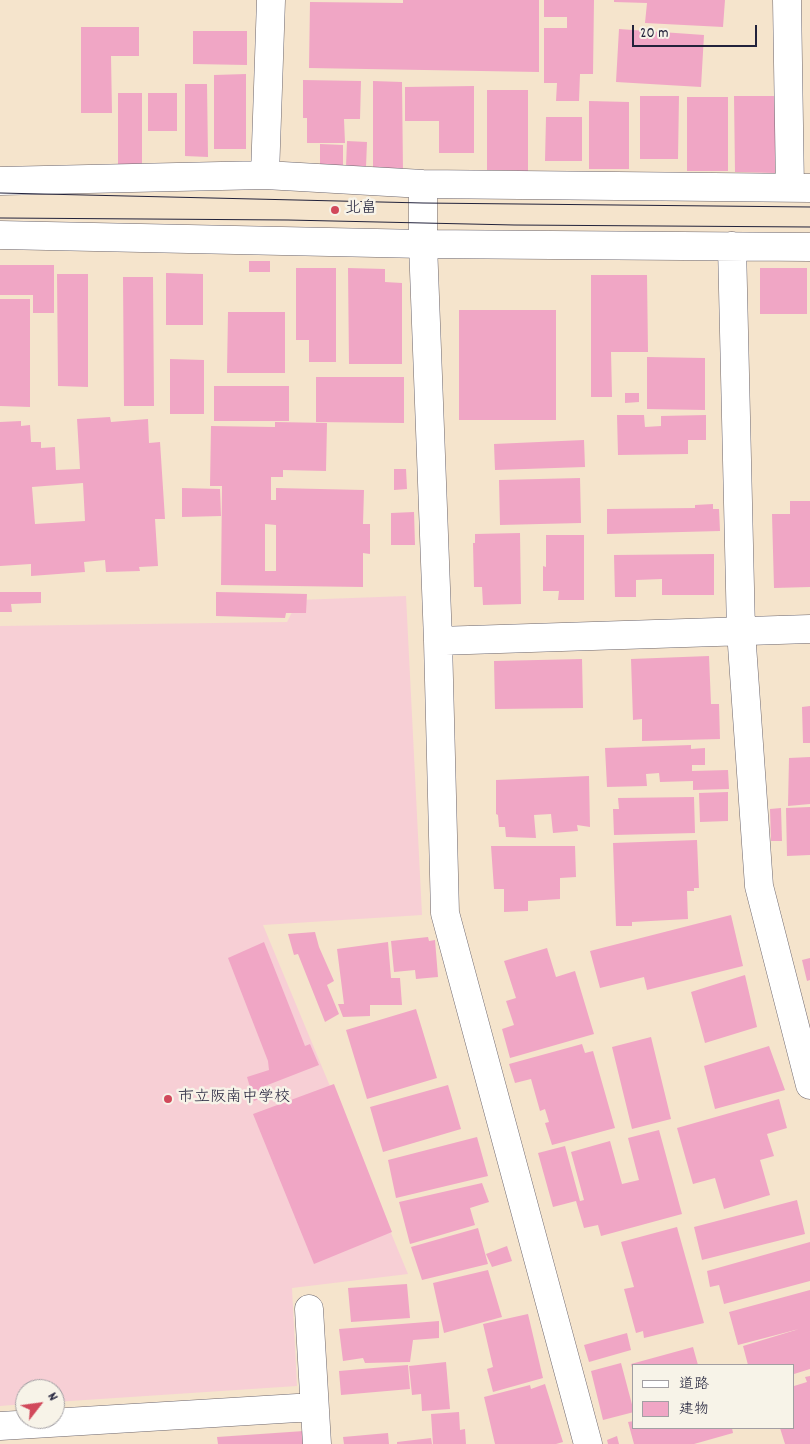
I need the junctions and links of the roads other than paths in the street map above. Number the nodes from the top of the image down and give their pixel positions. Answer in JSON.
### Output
{"nodes":[{"id":1,"x":271,"y":0,"type":"edge"},
{"id":2,"x":787,"y":0,"type":"edge"},
{"id":3,"x":265,"y":175,"type":"junction"},
{"id":4,"x":0,"y":180,"type":"edge"},
{"id":5,"x":422,"y":184,"type":"junction"},
{"id":6,"x":800,"y":188,"type":"edge"},
{"id":7,"x":0,"y":235,"type":"edge"},
{"id":8,"x":423,"y":244,"type":"junction"},
{"id":9,"x":732,"y":246,"type":"junction"},
{"id":10,"x":810,"y":247,"type":"edge"},
{"id":11,"x":810,"y":629,"type":"edge"},
{"id":12,"x":741,"y":631,"type":"junction"},
{"id":13,"x":438,"y":640,"type":"junction"},
{"id":14,"x":810,"y":1085,"type":"edge"},
{"id":15,"x":309,"y":1309,"type":"dead end"},
{"id":16,"x":314,"y":1407,"type":"junction"},
{"id":17,"x":0,"y":1426,"type":"edge"},
{"id":18,"x":316,"y":1444,"type":"edge"},
{"id":19,"x":588,"y":1444,"type":"edge"}],
"edges":[{"from":1,"to":3,"type":"street"},
{"from":2,"to":6,"type":"street"},
{"from":3,"to":4,"type":"street"},
{"from":3,"to":5,"type":"street"},
{"from":5,"to":6,"type":"street"},
{"from":5,"to":8,"type":"street"},
{"from":7,"to":8,"type":"street"},
{"from":8,"to":9,"type":"street"},
{"from":8,"to":13,"type":"street"},
{"from":9,"to":10,"type":"street"},
{"from":9,"to":12,"type":"street"},
{"from":11,"to":12,"type":"street"},
{"from":12,"to":13,"type":"street"},
{"from":12,"to":14,"type":"street"},
{"from":13,"to":19,"type":"street"},
{"from":15,"to":16,"type":"street"},
{"from":16,"to":17,"type":"street"},
{"from":16,"to":18,"type":"street"}]}
